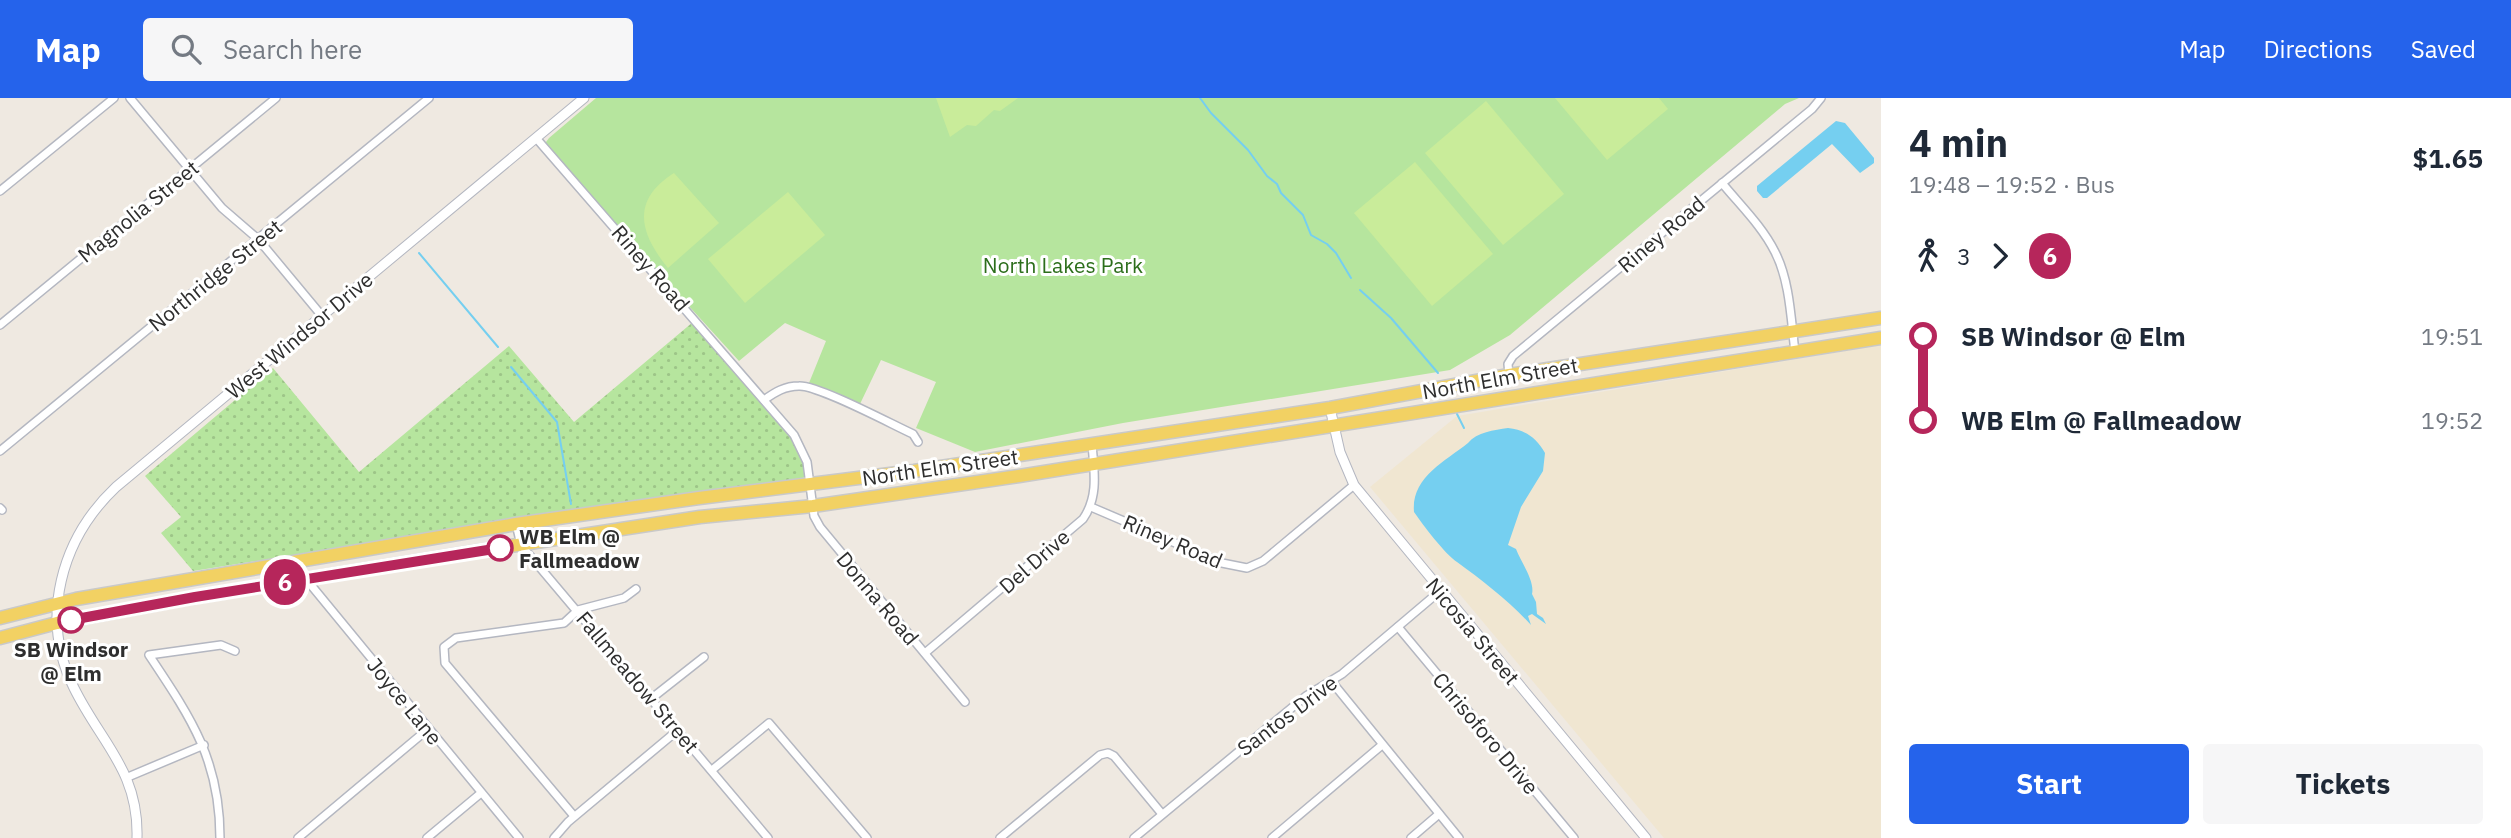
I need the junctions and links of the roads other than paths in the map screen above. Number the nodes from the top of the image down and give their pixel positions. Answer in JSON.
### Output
{"nodes":[{"id":1,"x":114,"y":98,"type":"edge"},
{"id":2,"x":130,"y":98,"type":"edge"},
{"id":3,"x":276,"y":98,"type":"edge"},
{"id":4,"x":429,"y":98,"type":"edge"},
{"id":5,"x":584,"y":98,"type":"edge"},
{"id":6,"x":1821,"y":98,"type":"edge"},
{"id":7,"x":536,"y":138,"type":"junction"},
{"id":8,"x":189,"y":170,"type":"junction"},
{"id":9,"x":1722,"y":183,"type":"junction"},
{"id":10,"x":0,"y":191,"type":"edge"},
{"id":11,"x":258,"y":239,"type":"junction"},
{"id":12,"x":323,"y":316,"type":"junction"},
{"id":13,"x":1881,"y":318,"type":"edge"},
{"id":14,"x":0,"y":325,"type":"edge"},
{"id":15,"x":1793,"y":332,"type":"junction"},
{"id":16,"x":1881,"y":338,"type":"edge"},
{"id":17,"x":1796,"y":352,"type":"junction"},
{"id":18,"x":1509,"y":375,"type":"junction"},
{"id":19,"x":764,"y":400,"type":"junction"},
{"id":20,"x":1330,"y":408,"type":"junction"},
{"id":21,"x":1333,"y":425,"type":"junction"},
{"id":22,"x":918,"y":442,"type":"dead end"},
{"id":23,"x":1092,"y":443,"type":"junction"},
{"id":24,"x":0,"y":451,"type":"edge"},
{"id":25,"x":1094,"y":464,"type":"junction"},
{"id":26,"x":811,"y":485,"type":"junction"},
{"id":27,"x":1354,"y":485,"type":"junction"},
{"id":28,"x":813,"y":506,"type":"junction"},
{"id":29,"x":1091,"y":507,"type":"junction"},
{"id":30,"x":516,"y":524,"type":"junction"},
{"id":31,"x":521,"y":545,"type":"junction"},
{"id":32,"x":296,"y":560,"type":"junction"},
{"id":33,"x":306,"y":579,"type":"junction"},
{"id":34,"x":636,"y":589,"type":"dead end"},
{"id":35,"x":1440,"y":591,"type":"junction"},
{"id":36,"x":57,"y":603,"type":"junction"},
{"id":37,"x":578,"y":610,"type":"junction"},
{"id":38,"x":0,"y":618,"type":"edge"},
{"id":39,"x":57,"y":622,"type":"junction"},
{"id":40,"x":1398,"y":627,"type":"junction"},
{"id":41,"x":0,"y":638,"type":"edge"},
{"id":42,"x":235,"y":651,"type":"dead end"},
{"id":43,"x":925,"y":653,"type":"junction"},
{"id":44,"x":704,"y":657,"type":"dead end"},
{"id":45,"x":1332,"y":682,"type":"junction"},
{"id":46,"x":652,"y":698,"type":"junction"},
{"id":47,"x":965,"y":702,"type":"dead end"},
{"id":48,"x":428,"y":729,"type":"junction"},
{"id":49,"x":678,"y":730,"type":"junction"},
{"id":50,"x":204,"y":744,"type":"junction"},
{"id":51,"x":1382,"y":745,"type":"junction"},
{"id":52,"x":712,"y":770,"type":"junction"},
{"id":53,"x":128,"y":777,"type":"junction"},
{"id":54,"x":481,"y":793,"type":"junction"},
{"id":55,"x":1163,"y":814,"type":"junction"},
{"id":56,"x":1439,"y":814,"type":"junction"},
{"id":57,"x":574,"y":816,"type":"junction"},
{"id":58,"x":137,"y":838,"type":"edge"},
{"id":59,"x":220,"y":838,"type":"edge"},
{"id":60,"x":298,"y":838,"type":"edge"},
{"id":61,"x":426,"y":838,"type":"edge"},
{"id":62,"x":519,"y":838,"type":"edge"},
{"id":63,"x":554,"y":838,"type":"edge"},
{"id":64,"x":768,"y":838,"type":"edge"},
{"id":65,"x":867,"y":838,"type":"edge"},
{"id":66,"x":1000,"y":838,"type":"edge"},
{"id":67,"x":1134,"y":838,"type":"edge"},
{"id":68,"x":1272,"y":838,"type":"edge"},
{"id":69,"x":1411,"y":838,"type":"edge"},
{"id":70,"x":1459,"y":838,"type":"edge"},
{"id":71,"x":1574,"y":838,"type":"edge"},
{"id":72,"x":1646,"y":838,"type":"edge"}],
"edges":[{"from":1,"to":10,"type":"street"},
{"from":2,"to":8,"type":"street"},
{"from":3,"to":8,"type":"street","name":"Magnolia Street"},
{"from":4,"to":11,"type":"street","name":"Northridge Street"},
{"from":5,"to":7,"type":"street","name":"West Windsor Drive"},
{"from":6,"to":9,"type":"street","name":"Riney Road"},
{"from":7,"to":12,"type":"street","name":"West Windsor Drive"},
{"from":7,"to":19,"type":"street","name":"Riney Road"},
{"from":8,"to":11,"type":"street"},
{"from":8,"to":14,"type":"street","name":"Magnolia Street"},
{"from":9,"to":15,"type":"street"},
{"from":9,"to":18,"type":"street","name":"Riney Road"},
{"from":11,"to":12,"type":"street"},
{"from":11,"to":24,"type":"street","name":"Northridge Street"},
{"from":12,"to":36,"type":"street","name":"West Windsor Drive"},
{"from":13,"to":15,"type":"main road","name":"North Elm Street"},
{"from":15,"to":17,"type":"street"},
{"from":15,"to":18,"type":"main road","name":"North Elm Street"},
{"from":16,"to":17,"type":"main road","name":"North Elm Street"},
{"from":17,"to":21,"type":"main road","name":"North Elm Street"},
{"from":18,"to":20,"type":"main road","name":"North Elm Street"},
{"from":19,"to":22,"type":"street"},
{"from":19,"to":26,"type":"street","name":"Riney Road"},
{"from":20,"to":21,"type":"street","name":"Nicosia Street"},
{"from":20,"to":23,"type":"main road","name":"North Elm Street"},
{"from":21,"to":25,"type":"main road","name":"North Elm Street"},
{"from":21,"to":27,"type":"street","name":"Nicosia Street"},
{"from":23,"to":25,"type":"street"},
{"from":23,"to":26,"type":"main road","name":"North Elm Street"},
{"from":25,"to":28,"type":"main road","name":"North Elm Street"},
{"from":25,"to":29,"type":"street"},
{"from":26,"to":28,"type":"street","name":"Donna Road"},
{"from":26,"to":30,"type":"main road","name":"North Elm Street"},
{"from":27,"to":29,"type":"street","name":"Riney Road"},
{"from":27,"to":35,"type":"street","name":"Nicosia Street"},
{"from":28,"to":31,"type":"main road","name":"North Elm Street"},
{"from":28,"to":43,"type":"street","name":"Donna Road"},
{"from":29,"to":43,"type":"street","name":"Del Drive"},
{"from":30,"to":31,"type":"street","name":"Fallmeadow Street"},
{"from":30,"to":32,"type":"main road","name":"North Elm Street"},
{"from":31,"to":33,"type":"main road","name":"North Elm Street"},
{"from":31,"to":37,"type":"street","name":"Fallmeadow Street"},
{"from":32,"to":33,"type":"street","name":"Joyce Lane"},
{"from":32,"to":36,"type":"main road","name":"North Elm Street"},
{"from":33,"to":39,"type":"main road","name":"North Elm Street"},
{"from":33,"to":48,"type":"street","name":"Joyce Lane"},
{"from":34,"to":37,"type":"street"},
{"from":35,"to":40,"type":"street","name":"Santos Drive"},
{"from":35,"to":72,"type":"street","name":"Nicosia Street"},
{"from":36,"to":38,"type":"main road","name":"North Elm Street"},
{"from":36,"to":39,"type":"street","name":"West Windsor Drive"},
{"from":37,"to":46,"type":"street","name":"Fallmeadow Street"},
{"from":37,"to":57,"type":"street"},
{"from":39,"to":41,"type":"main road","name":"North Elm Street"},
{"from":39,"to":53,"type":"street","name":"West Windsor Drive"},
{"from":40,"to":45,"type":"street","name":"Santos Drive"},
{"from":40,"to":71,"type":"street","name":"Chrisoforo Drive"},
{"from":42,"to":50,"type":"street"},
{"from":43,"to":47,"type":"street","name":"Donna Road"},
{"from":44,"to":46,"type":"street"},
{"from":45,"to":51,"type":"street"},
{"from":45,"to":55,"type":"street","name":"Santos Drive"},
{"from":46,"to":49,"type":"street","name":"Fallmeadow Street"},
{"from":48,"to":54,"type":"street","name":"Joyce Lane"},
{"from":48,"to":60,"type":"street"},
{"from":49,"to":52,"type":"street","name":"Fallmeadow Street"},
{"from":49,"to":57,"type":"street"},
{"from":50,"to":53,"type":"street"},
{"from":50,"to":59,"type":"street"},
{"from":51,"to":56,"type":"street"},
{"from":51,"to":68,"type":"street"},
{"from":52,"to":64,"type":"street","name":"Fallmeadow Street"},
{"from":52,"to":65,"type":"street"},
{"from":53,"to":58,"type":"street"},
{"from":54,"to":61,"type":"street"},
{"from":54,"to":62,"type":"street","name":"Joyce Lane"},
{"from":55,"to":66,"type":"street"},
{"from":55,"to":67,"type":"street","name":"Santos Drive"},
{"from":56,"to":69,"type":"street"},
{"from":56,"to":70,"type":"street"},
{"from":57,"to":63,"type":"street"}]}
